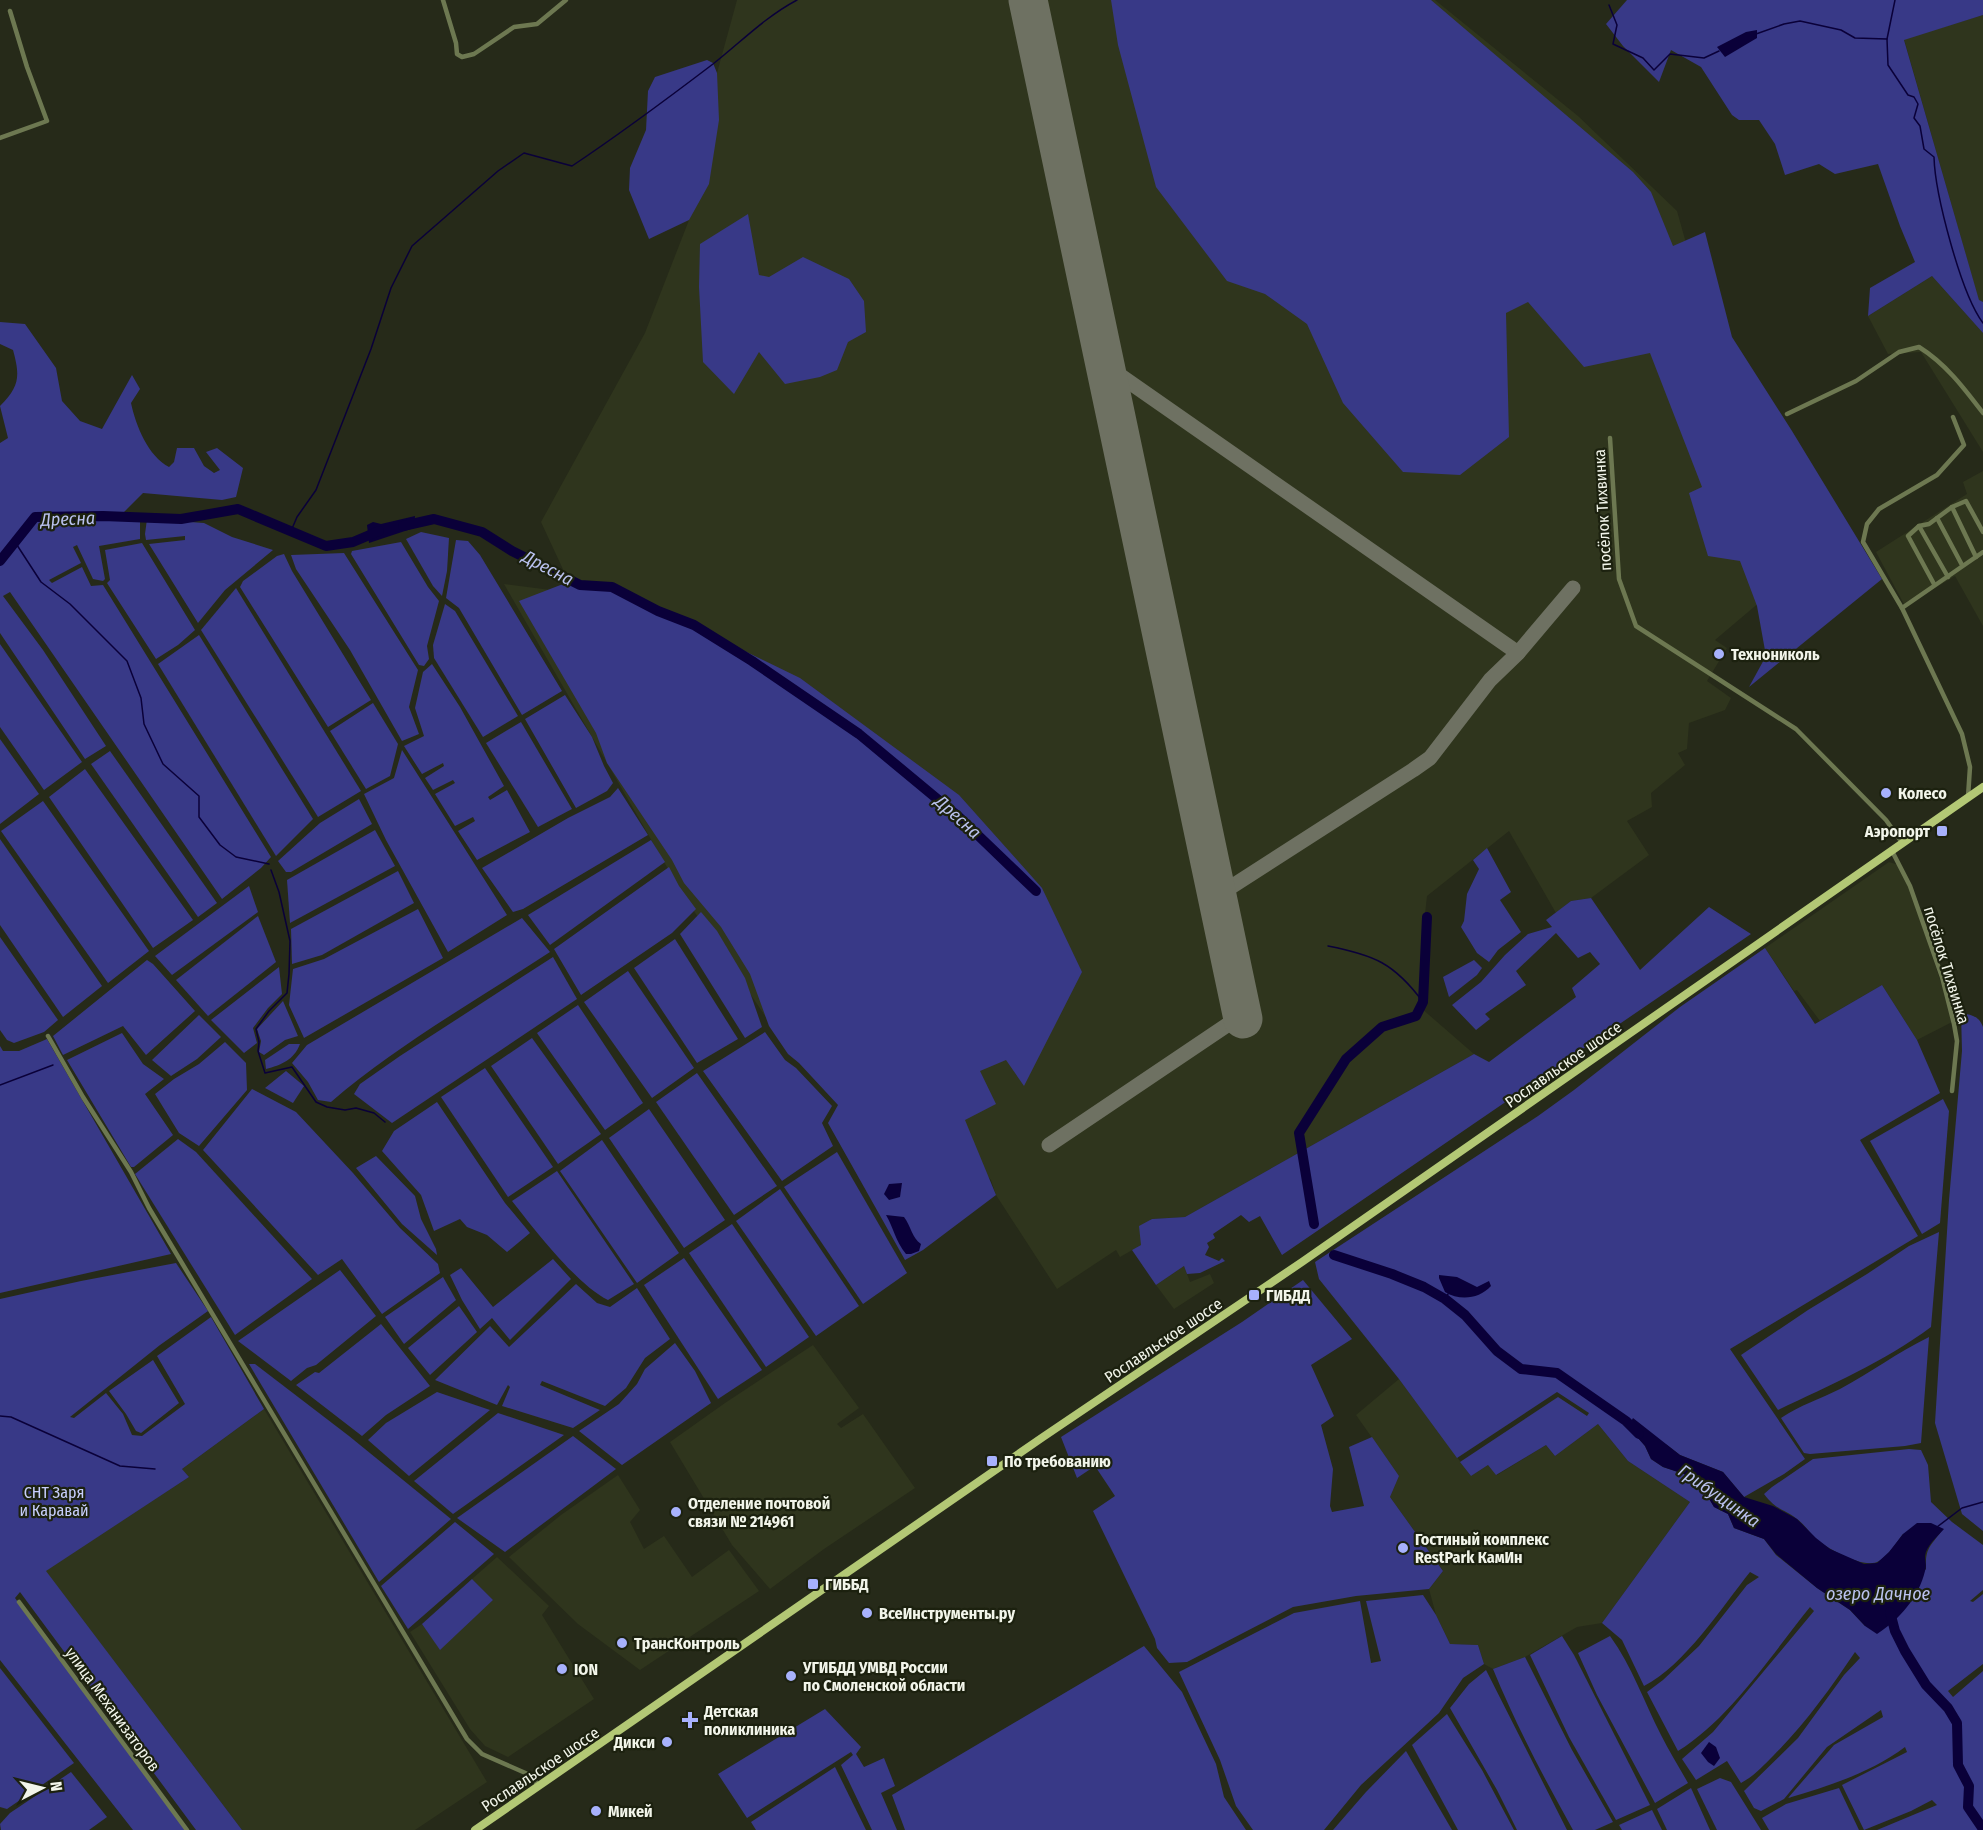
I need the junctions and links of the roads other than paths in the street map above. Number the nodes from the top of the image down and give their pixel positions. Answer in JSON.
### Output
{"nodes":[{"id":1,"x":443,"y":0,"type":"edge"},
{"id":2,"x":566,"y":0,"type":"edge"},
{"id":3,"x":10,"y":11,"type":"dead end"},
{"id":4,"x":0,"y":138,"type":"edge"},
{"id":5,"x":1983,"y":413,"type":"edge"},
{"id":6,"x":1787,"y":414,"type":"dead end"},
{"id":7,"x":1953,"y":417,"type":"dead end"},
{"id":8,"x":1610,"y":438,"type":"dead end"},
{"id":9,"x":1952,"y":507,"type":"junction"},
{"id":10,"x":1937,"y":518,"type":"junction"},
{"id":11,"x":1919,"y":526,"type":"junction"},
{"id":12,"x":1983,"y":532,"type":"edge"},
{"id":13,"x":1983,"y":552,"type":"edge"},
{"id":14,"x":1976,"y":557,"type":"junction"},
{"id":15,"x":1962,"y":565,"type":"junction"},
{"id":16,"x":1948,"y":577,"type":"junction"},
{"id":17,"x":1934,"y":584,"type":"junction"},
{"id":18,"x":1902,"y":608,"type":"junction"},
{"id":19,"x":1983,"y":787,"type":"edge"},
{"id":20,"x":1968,"y":797,"type":"junction"},
{"id":21,"x":1903,"y":844,"type":"junction"},
{"id":22,"x":1892,"y":851,"type":"junction"},
{"id":23,"x":48,"y":1036,"type":"dead end"},
{"id":24,"x":1952,"y":1091,"type":"dead end"},
{"id":25,"x":19,"y":1602,"type":"dead end"},
{"id":26,"x":539,"y":1786,"type":"junction"},
{"id":27,"x":187,"y":1830,"type":"edge"},
{"id":28,"x":475,"y":1830,"type":"edge"}],
"edges":[{"from":1,"to":2,"type":"street"},
{"from":3,"to":4,"type":"street"},
{"from":5,"to":6,"type":"street"},
{"from":7,"to":18,"type":"street"},
{"from":8,"to":21,"type":"street","name":"посёлок Тихвинка"},
{"from":9,"to":10,"type":"street"},
{"from":9,"to":12,"type":"street"},
{"from":9,"to":14,"type":"street"},
{"from":10,"to":11,"type":"street"},
{"from":10,"to":15,"type":"street"},
{"from":11,"to":16,"type":"street"},
{"from":11,"to":17,"type":"street"},
{"from":13,"to":14,"type":"street"},
{"from":14,"to":15,"type":"street"},
{"from":15,"to":16,"type":"street"},
{"from":16,"to":17,"type":"street"},
{"from":17,"to":18,"type":"street"},
{"from":18,"to":20,"type":"street"},
{"from":19,"to":20,"type":"main road","name":"Рославльское шоссе"},
{"from":20,"to":21,"type":"main road","name":"Рославльское шоссе"},
{"from":21,"to":22,"type":"main road","name":"Рославльское шоссе"},
{"from":22,"to":24,"type":"street","name":"посёлок Тихвинка"},
{"from":22,"to":26,"type":"main road","name":"Рославльское шоссе"},
{"from":23,"to":26,"type":"street"},
{"from":25,"to":27,"type":"street","name":"улица Механизаторов"},
{"from":26,"to":28,"type":"main road","name":"Рославльское шоссе"}]}
